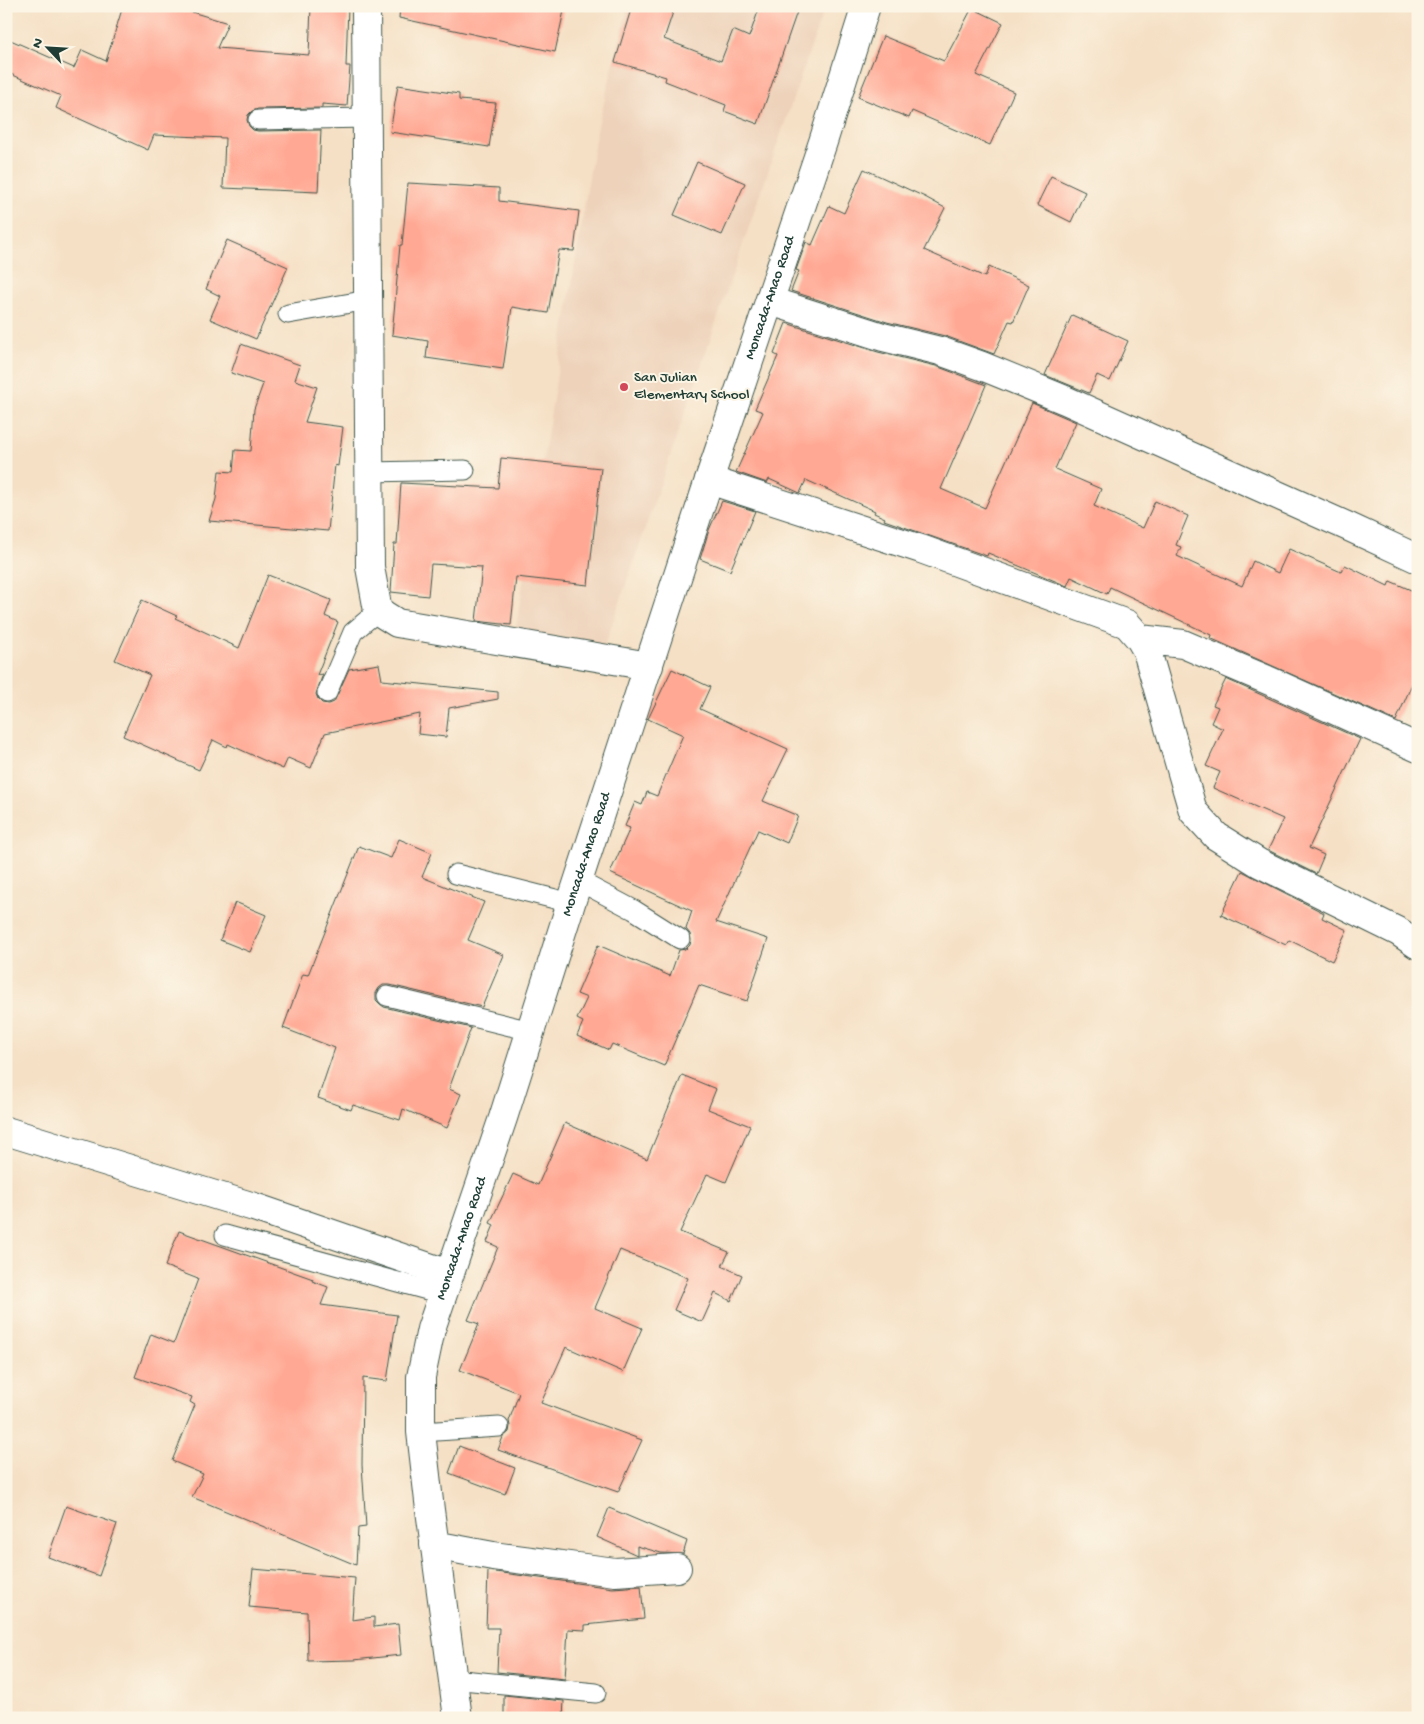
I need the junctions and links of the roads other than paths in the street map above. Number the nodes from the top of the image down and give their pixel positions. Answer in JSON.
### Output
{"nodes":[{"id":1,"x":366,"y":6,"type":"edge"},
{"id":2,"x":866,"y":6,"type":"edge"},
{"id":3,"x":368,"y":118,"type":"junction"},
{"id":4,"x":258,"y":120,"type":"dead end"},
{"id":5,"x":368,"y":300,"type":"junction"},
{"id":6,"x":770,"y":301,"type":"junction"},
{"id":7,"x":288,"y":314,"type":"dead end"},
{"id":8,"x":465,"y":470,"type":"dead end"},
{"id":9,"x":369,"y":472,"type":"junction"},
{"id":10,"x":709,"y":480,"type":"junction"},
{"id":11,"x":1418,"y":559,"type":"edge"},
{"id":12,"x":378,"y":611,"type":"junction"},
{"id":13,"x":1140,"y":639,"type":"junction"},
{"id":14,"x":649,"y":666,"type":"junction"},
{"id":15,"x":327,"y":693,"type":"dead end"},
{"id":16,"x":1418,"y":748,"type":"edge"},
{"id":17,"x":456,"y":874,"type":"dead end"},
{"id":18,"x":575,"y":892,"type":"junction"},
{"id":19,"x":680,"y":939,"type":"dead end"},
{"id":20,"x":1418,"y":945,"type":"edge"},
{"id":21,"x":387,"y":996,"type":"dead end"},
{"id":22,"x":531,"y":1031,"type":"junction"},
{"id":23,"x":6,"y":1131,"type":"edge"},
{"id":24,"x":225,"y":1234,"type":"dead end"},
{"id":25,"x":446,"y":1284,"type":"junction"},
{"id":26,"x":498,"y":1428,"type":"dead end"},
{"id":27,"x":421,"y":1432,"type":"junction"},
{"id":28,"x":434,"y":1545,"type":"junction"},
{"id":29,"x":677,"y":1568,"type":"dead end"},
{"id":30,"x":452,"y":1679,"type":"junction"},
{"id":31,"x":596,"y":1693,"type":"dead end"},
{"id":32,"x":458,"y":1718,"type":"edge"}],
"edges":[{"from":1,"to":3,"type":"street"},
{"from":2,"to":6,"type":"street","name":"Moncada-Anao Road"},
{"from":3,"to":4,"type":"lane"},
{"from":3,"to":5,"type":"street"},
{"from":5,"to":7,"type":"lane"},
{"from":5,"to":9,"type":"street"},
{"from":6,"to":10,"type":"street","name":"Moncada-Anao Road"},
{"from":6,"to":11,"type":"street"},
{"from":8,"to":9,"type":"lane"},
{"from":9,"to":12,"type":"street"},
{"from":10,"to":13,"type":"street"},
{"from":10,"to":14,"type":"street","name":"Moncada-Anao Road"},
{"from":12,"to":14,"type":"street"},
{"from":12,"to":15,"type":"lane"},
{"from":13,"to":16,"type":"street"},
{"from":13,"to":20,"type":"street"},
{"from":14,"to":18,"type":"street","name":"Moncada-Anao Road"},
{"from":17,"to":18,"type":"lane"},
{"from":18,"to":19,"type":"lane"},
{"from":18,"to":22,"type":"street","name":"Moncada-Anao Road"},
{"from":21,"to":22,"type":"lane"},
{"from":22,"to":25,"type":"street","name":"Moncada-Anao Road"},
{"from":23,"to":25,"type":"street"},
{"from":24,"to":25,"type":"lane"},
{"from":25,"to":27,"type":"street","name":"Moncada-Anao Road"},
{"from":26,"to":27,"type":"lane"},
{"from":27,"to":28,"type":"street","name":"Moncada-Anao Road"},
{"from":28,"to":29,"type":"street"},
{"from":28,"to":30,"type":"street","name":"Moncada-Anao Road"},
{"from":30,"to":31,"type":"lane"},
{"from":30,"to":32,"type":"street","name":"Moncada-Anao Road"}]}
